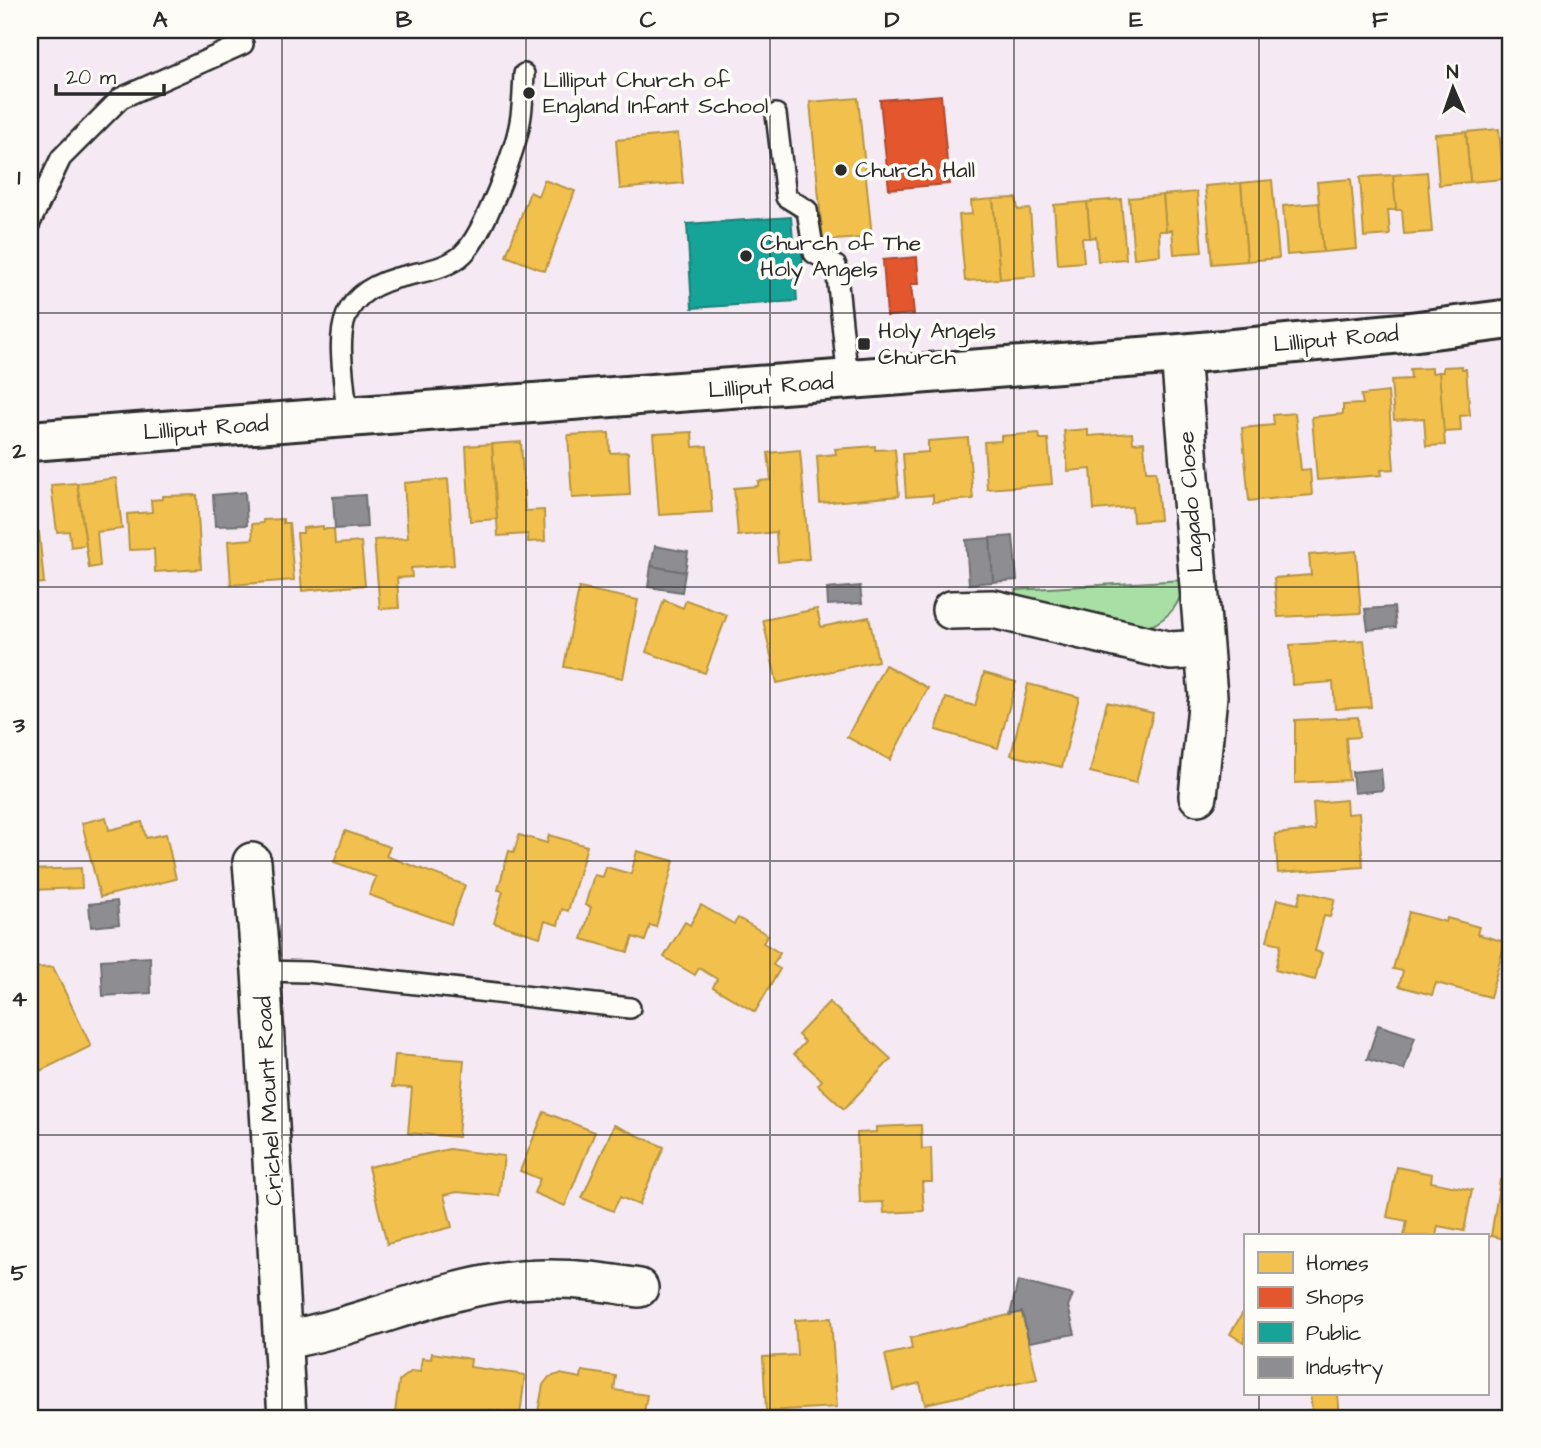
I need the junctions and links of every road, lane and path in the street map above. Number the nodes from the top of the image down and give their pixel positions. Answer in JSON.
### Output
{"nodes":[{"id":1,"x":243,"y":44,"type":"dead end"},
{"id":2,"x":524,"y":74,"type":"dead end"},
{"id":3,"x":776,"y":114,"type":"dead end"},
{"id":4,"x":30,"y":223,"type":"edge"},
{"id":5,"x":1511,"y":319,"type":"edge"},
{"id":6,"x":1180,"y":354,"type":"junction"},
{"id":7,"x":848,"y":380,"type":"junction"},
{"id":8,"x":347,"y":417,"type":"junction"},
{"id":9,"x":30,"y":441,"type":"edge"},
{"id":10,"x":951,"y":610,"type":"dead end"},
{"id":11,"x":1203,"y":649,"type":"junction"},
{"id":12,"x":1198,"y":796,"type":"dead end"},
{"id":13,"x":252,"y":862,"type":"dead end"},
{"id":14,"x":261,"y":971,"type":"junction"},
{"id":15,"x":630,"y":1008,"type":"dead end"},
{"id":16,"x":639,"y":1288,"type":"dead end"},
{"id":17,"x":283,"y":1340,"type":"junction"},
{"id":18,"x":287,"y":1418,"type":"edge"}],
"edges":[{"from":1,"to":4,"type":"lane"},
{"from":2,"to":8,"type":"lane"},
{"from":3,"to":7,"type":"lane"},
{"from":5,"to":6,"type":"street","name":"Lilliput Road"},
{"from":6,"to":7,"type":"street","name":"Lilliput Road"},
{"from":6,"to":11,"type":"street","name":"Lagado Close"},
{"from":7,"to":8,"type":"street","name":"Lilliput Road"},
{"from":8,"to":9,"type":"street","name":"Lilliput Road"},
{"from":10,"to":11,"type":"street"},
{"from":11,"to":12,"type":"street","name":"Lagado Close"},
{"from":13,"to":14,"type":"street","name":"Crichel Mount Road"},
{"from":14,"to":15,"type":"lane"},
{"from":14,"to":17,"type":"street","name":"Crichel Mount Road"},
{"from":16,"to":17,"type":"street"},
{"from":17,"to":18,"type":"street","name":"Crichel Mount Road"}]}
